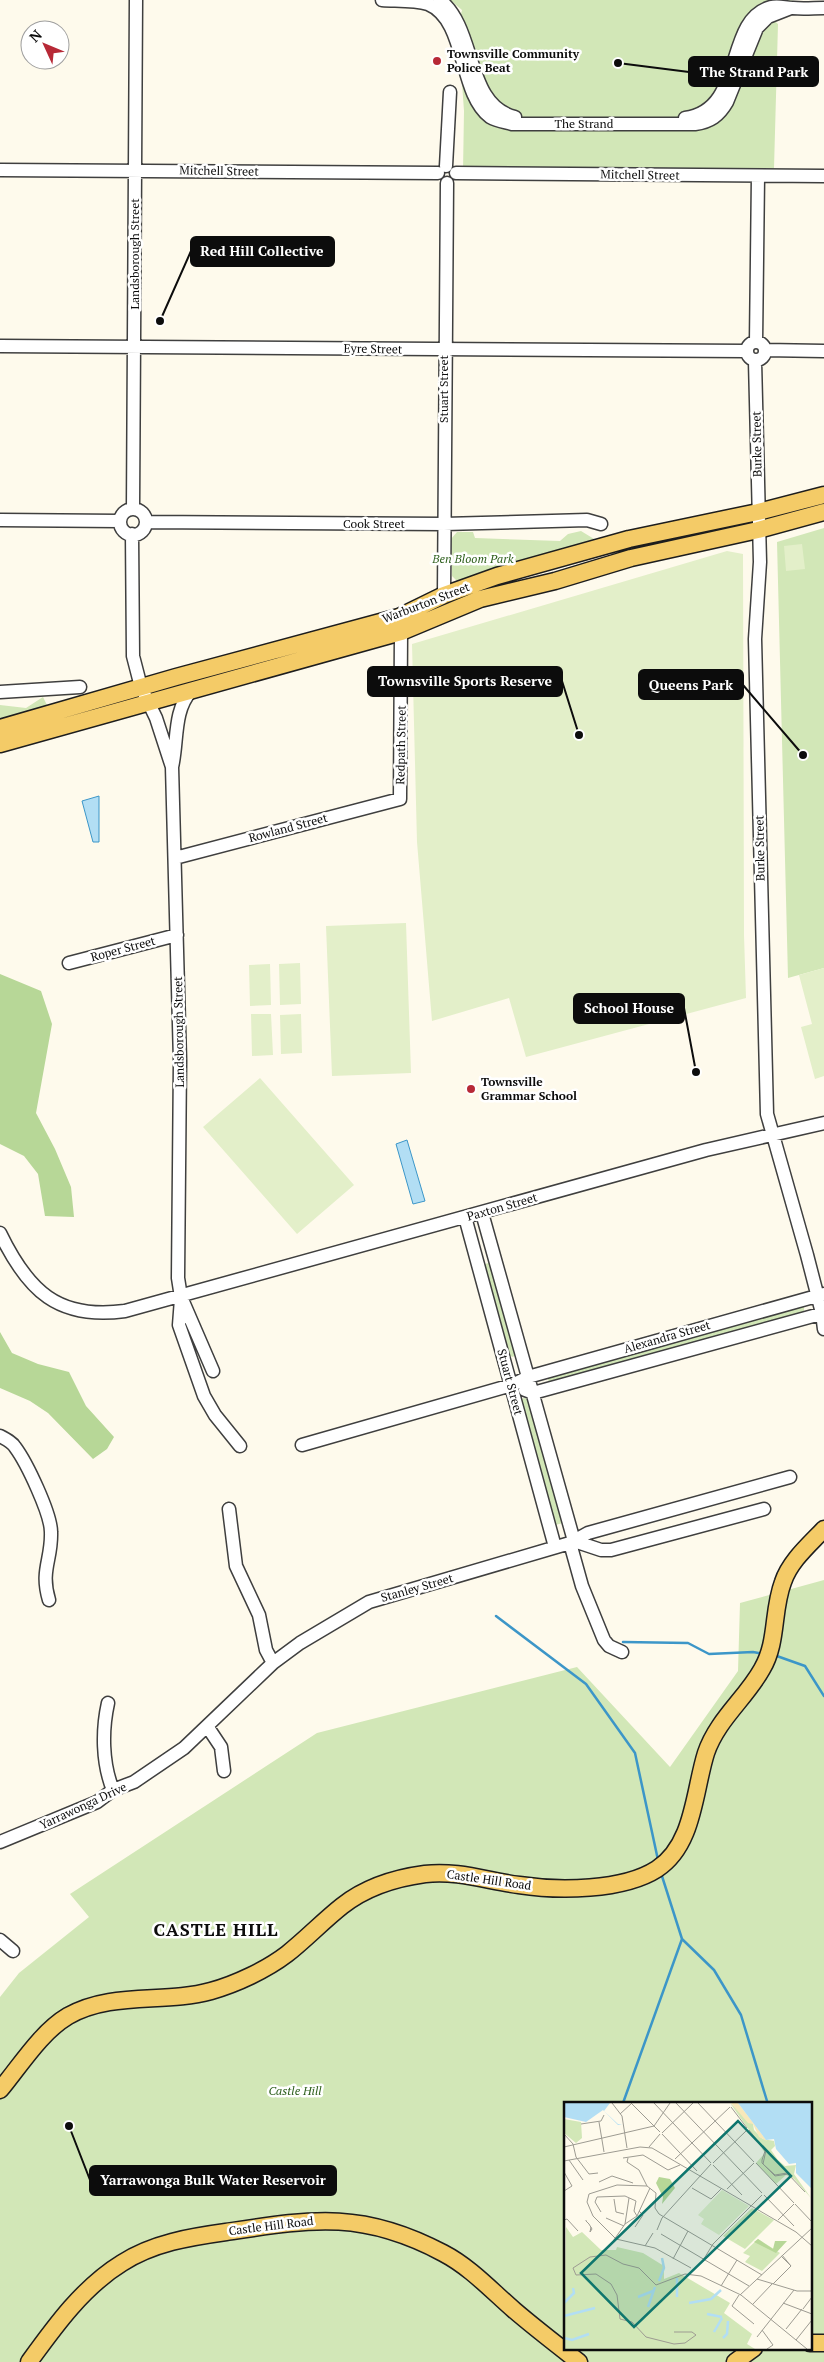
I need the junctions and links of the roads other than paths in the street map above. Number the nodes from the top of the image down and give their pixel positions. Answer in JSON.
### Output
{"nodes":[{"id":1,"x":136,"y":0,"type":"edge"},
{"id":2,"x":382,"y":0,"type":"edge"},
{"id":3,"x":440,"y":0,"type":"edge"},
{"id":4,"x":792,"y":8,"type":"junction"},
{"id":5,"x":824,"y":8,"type":"edge"},
{"id":6,"x":450,"y":92,"type":"dead end"},
{"id":7,"x":0,"y":170,"type":"edge"},
{"id":8,"x":136,"y":170,"type":"junction"},
{"id":9,"x":447,"y":174,"type":"junction"},
{"id":10,"x":758,"y":176,"type":"junction"},
{"id":11,"x":824,"y":176,"type":"edge"},
{"id":12,"x":0,"y":346,"type":"edge"},
{"id":13,"x":760,"y":346,"type":"junction"},
{"id":14,"x":135,"y":347,"type":"junction"},
{"id":15,"x":445,"y":350,"type":"junction"},
{"id":16,"x":824,"y":351,"type":"edge"},
{"id":17,"x":751,"y":356,"type":"junction"},
{"id":18,"x":824,"y":495,"type":"edge"},
{"id":19,"x":133,"y":509,"type":"junction"},
{"id":20,"x":758,"y":512,"type":"junction"},
{"id":21,"x":824,"y":512,"type":"edge"},
{"id":22,"x":0,"y":520,"type":"edge"},
{"id":23,"x":120,"y":521,"type":"junction"},
{"id":24,"x":146,"y":522,"type":"junction"},
{"id":25,"x":444,"y":524,"type":"junction"},
{"id":26,"x":601,"y":524,"type":"dead end"},
{"id":27,"x":758,"y":530,"type":"junction"},
{"id":28,"x":132,"y":534,"type":"junction"},
{"id":29,"x":444,"y":596,"type":"junction"},
{"id":30,"x":401,"y":632,"type":"junction"},
{"id":31,"x":80,"y":687,"type":"dead end"},
{"id":32,"x":141,"y":687,"type":"junction"},
{"id":33,"x":191,"y":691,"type":"junction"},
{"id":34,"x":0,"y":692,"type":"edge"},
{"id":35,"x":149,"y":703,"type":"junction"},
{"id":36,"x":0,"y":728,"type":"edge"},
{"id":37,"x":0,"y":744,"type":"edge"},
{"id":38,"x":172,"y":767,"type":"junction"},
{"id":39,"x":400,"y":799,"type":"joint"},
{"id":40,"x":175,"y":858,"type":"junction"},
{"id":41,"x":177,"y":935,"type":"junction"},
{"id":42,"x":69,"y":963,"type":"dead end"},
{"id":43,"x":824,"y":1124,"type":"edge"},
{"id":44,"x":773,"y":1134,"type":"junction"},
{"id":45,"x":482,"y":1213,"type":"junction"},
{"id":46,"x":465,"y":1218,"type":"junction"},
{"id":47,"x":0,"y":1233,"type":"edge"},
{"id":48,"x":821,"y":1295,"type":"edge"},
{"id":49,"x":182,"y":1297,"type":"junction"},
{"id":50,"x":823,"y":1313,"type":"edge"},
{"id":51,"x":824,"y":1329,"type":"edge"},
{"id":52,"x":213,"y":1371,"type":"dead end"},
{"id":53,"x":528,"y":1377,"type":"junction"},
{"id":54,"x":512,"y":1385,"type":"junction"},
{"id":55,"x":533,"y":1393,"type":"junction"},
{"id":56,"x":0,"y":1436,"type":"edge"},
{"id":57,"x":302,"y":1445,"type":"dead end"},
{"id":58,"x":240,"y":1446,"type":"dead end"},
{"id":59,"x":790,"y":1477,"type":"dead end"},
{"id":60,"x":229,"y":1509,"type":"dead end"},
{"id":61,"x":764,"y":1509,"type":"dead end"},
{"id":62,"x":824,"y":1529,"type":"edge"},
{"id":63,"x":572,"y":1542,"type":"junction"},
{"id":64,"x":555,"y":1547,"type":"junction"},
{"id":65,"x":49,"y":1600,"type":"dead end"},
{"id":66,"x":622,"y":1652,"type":"dead end"},
{"id":67,"x":273,"y":1662,"type":"junction"},
{"id":68,"x":108,"y":1703,"type":"dead end"},
{"id":69,"x":207,"y":1726,"type":"junction"},
{"id":70,"x":224,"y":1771,"type":"dead end"},
{"id":71,"x":113,"y":1790,"type":"junction"},
{"id":72,"x":0,"y":1842,"type":"edge"},
{"id":73,"x":0,"y":1940,"type":"edge"},
{"id":74,"x":13,"y":1951,"type":"dead end"},
{"id":75,"x":0,"y":2090,"type":"edge"},
{"id":76,"x":751,"y":2350,"type":"edge"},
{"id":77,"x":29,"y":2362,"type":"edge"},
{"id":78,"x":578,"y":2362,"type":"edge"},
{"id":79,"x":735,"y":2362,"type":"edge"}],
"edges":[{"from":1,"to":8,"type":"street","name":"Landsborough Street"},
{"from":2,"to":4,"type":"street","name":"The Strand"},
{"from":3,"to":4,"type":"street","name":"The Strand"},
{"from":4,"to":5,"type":"street","name":"The Strand"},
{"from":6,"to":9,"type":"street","name":"Stuart Street"},
{"from":7,"to":8,"type":"street","name":"Mitchell Street"},
{"from":8,"to":9,"type":"street","name":"Mitchell Street"},
{"from":8,"to":14,"type":"street","name":"Landsborough Street"},
{"from":9,"to":10,"type":"street","name":"Mitchell Street"},
{"from":9,"to":15,"type":"street","name":"Stuart Street"},
{"from":10,"to":11,"type":"street","name":"Mitchell Street"},
{"from":10,"to":13,"type":"street"},
{"from":12,"to":14,"type":"street","name":"Eyre Street"},
{"from":13,"to":16,"type":"street"},
{"from":13,"to":17,"type":"street"},
{"from":14,"to":15,"type":"street","name":"Eyre Street"},
{"from":14,"to":19,"type":"street","name":"Landsborough Street"},
{"from":15,"to":17,"type":"street","name":"Eyre Street"},
{"from":15,"to":25,"type":"street","name":"Stuart Street"},
{"from":17,"to":20,"type":"street","name":"Burke Street"},
{"from":18,"to":20,"type":"main road","name":"Warburton Street"},
{"from":19,"to":23,"type":"street"},
{"from":19,"to":24,"type":"street"},
{"from":20,"to":27,"type":"street","name":"Burke Street"},
{"from":20,"to":29,"type":"main road","name":"Warburton Street"},
{"from":21,"to":27,"type":"main road","name":"Warburton Street"},
{"from":22,"to":23,"type":"street"},
{"from":23,"to":28,"type":"street"},
{"from":24,"to":25,"type":"street","name":"Cook Street"},
{"from":24,"to":28,"type":"street"},
{"from":25,"to":26,"type":"street","name":"Cook Street"},
{"from":25,"to":29,"type":"street","name":"Stuart Street"},
{"from":27,"to":30,"type":"main road","name":"Warburton Street"},
{"from":27,"to":44,"type":"street","name":"Burke Street"},
{"from":28,"to":32,"type":"street","name":"Landsborough Street"},
{"from":29,"to":32,"type":"main road","name":"Warburton Street"},
{"from":30,"to":33,"type":"main road","name":"Warburton Street"},
{"from":30,"to":39,"type":"street","name":"Redpath Street"},
{"from":31,"to":34,"type":"street"},
{"from":32,"to":35,"type":"street","name":"Landsborough Street"},
{"from":32,"to":36,"type":"main road","name":"Warburton Street"},
{"from":33,"to":35,"type":"main road","name":"Warburton Street"},
{"from":33,"to":38,"type":"street","name":"Landsborough Street"},
{"from":35,"to":37,"type":"main road","name":"Warburton Street"},
{"from":35,"to":38,"type":"street","name":"Landsborough Street"},
{"from":38,"to":40,"type":"street","name":"Landsborough Street"},
{"from":39,"to":40,"type":"street","name":"Rowland Street"},
{"from":40,"to":41,"type":"street","name":"Landsborough Street"},
{"from":41,"to":42,"type":"street","name":"Roper Street"},
{"from":41,"to":49,"type":"street","name":"Landsborough Street"},
{"from":43,"to":44,"type":"street","name":"Paxton Street"},
{"from":44,"to":45,"type":"street","name":"Paxton Street"},
{"from":44,"to":48,"type":"street","name":"Burke Street"},
{"from":45,"to":46,"type":"street","name":"Paxton Street"},
{"from":45,"to":53,"type":"street","name":"Stuart Street"},
{"from":46,"to":49,"type":"street","name":"Paxton Street"},
{"from":46,"to":54,"type":"street","name":"Stuart Street"},
{"from":47,"to":49,"type":"street"},
{"from":48,"to":50,"type":"street","name":"Burke Street"},
{"from":48,"to":53,"type":"street","name":"Alexandra Street"},
{"from":49,"to":52,"type":"street","name":"Landsborough Street"},
{"from":49,"to":58,"type":"street","name":"Landsborough Street"},
{"from":50,"to":51,"type":"street","name":"Burke Street"},
{"from":50,"to":55,"type":"street","name":"Alexandra Street"},
{"from":53,"to":54,"type":"street","name":"Alexandra Street"},
{"from":53,"to":55,"type":"street","name":"Stuart Street"},
{"from":54,"to":55,"type":"street"},
{"from":54,"to":57,"type":"street","name":"Alexandra Street"},
{"from":54,"to":64,"type":"street","name":"Stuart Street"},
{"from":55,"to":63,"type":"street","name":"Stuart Street"},
{"from":56,"to":65,"type":"street"},
{"from":59,"to":63,"type":"street","name":"Stanley Street"},
{"from":60,"to":67,"type":"street"},
{"from":61,"to":63,"type":"street"},
{"from":62,"to":75,"type":"main road","name":"Castle Hill Road"},
{"from":63,"to":64,"type":"street","name":"Stanley Street"},
{"from":63,"to":66,"type":"street","name":"Stuart Street"},
{"from":64,"to":67,"type":"street","name":"Stanley Street"},
{"from":67,"to":69,"type":"street","name":"Yarrawonga Drive"},
{"from":68,"to":71,"type":"street"},
{"from":69,"to":70,"type":"street"},
{"from":69,"to":71,"type":"street","name":"Yarrawonga Drive"},
{"from":71,"to":72,"type":"street","name":"Yarrawonga Drive"},
{"from":73,"to":74,"type":"street"},
{"from":76,"to":79,"type":"main road"},
{"from":77,"to":78,"type":"main road","name":"Castle Hill Road"}]}
